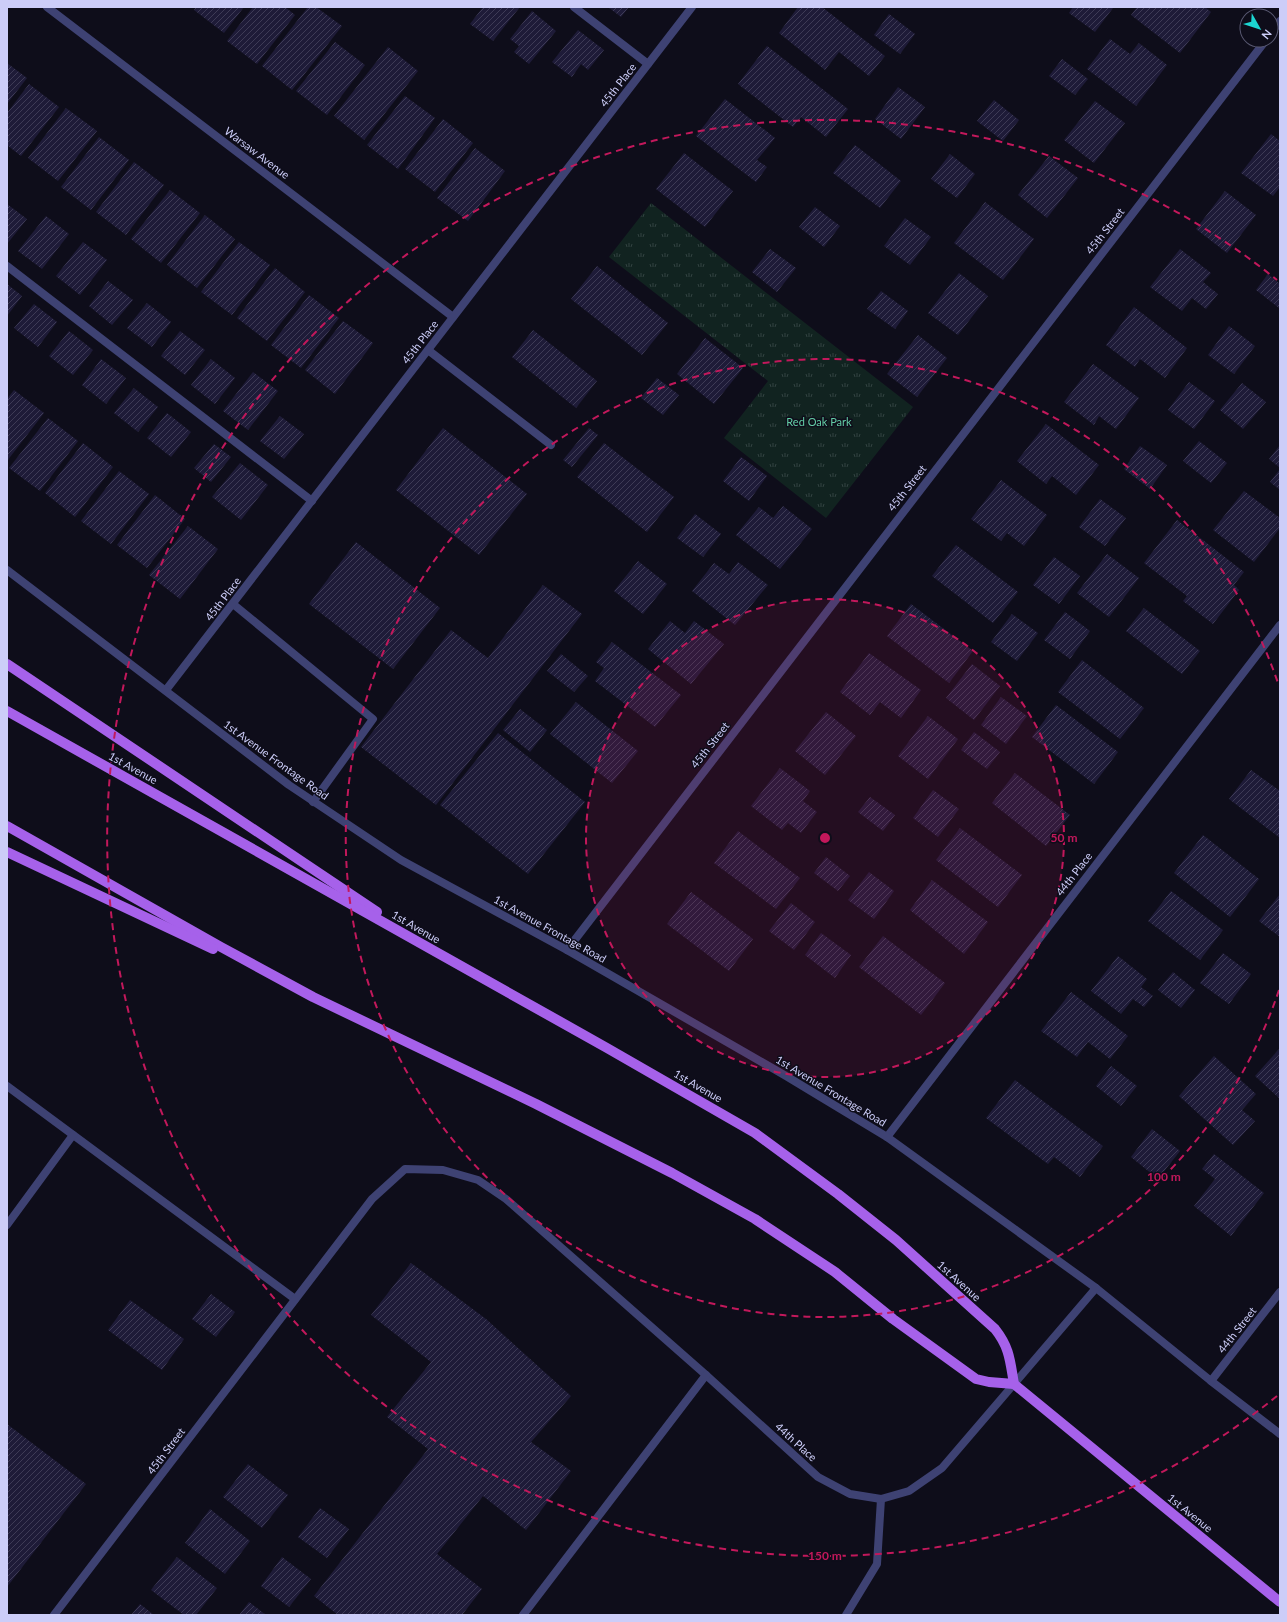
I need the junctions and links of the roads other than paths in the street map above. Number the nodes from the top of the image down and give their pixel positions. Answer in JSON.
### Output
{"nodes":[{"id":1,"x":47,"y":7,"type":"edge"},
{"id":2,"x":574,"y":7,"type":"edge"},
{"id":3,"x":692,"y":7,"type":"edge"},
{"id":4,"x":1260,"y":48,"type":"edge"},
{"id":5,"x":648,"y":64,"type":"junction"},
{"id":6,"x":7,"y":266,"type":"edge"},
{"id":7,"x":453,"y":317,"type":"junction"},
{"id":8,"x":428,"y":350,"type":"junction"},
{"id":9,"x":551,"y":446,"type":"dead end"},
{"id":10,"x":312,"y":501,"type":"junction"},
{"id":11,"x":7,"y":570,"type":"edge"},
{"id":12,"x":233,"y":604,"type":"junction"},
{"id":13,"x":1280,"y":625,"type":"edge"},
{"id":14,"x":7,"y":664,"type":"edge"},
{"id":15,"x":166,"y":690,"type":"junction"},
{"id":16,"x":7,"y":711,"type":"edge"},
{"id":17,"x":313,"y":802,"type":"junction"},
{"id":18,"x":7,"y":826,"type":"edge"},
{"id":19,"x":7,"y":852,"type":"edge"},
{"id":20,"x":567,"y":950,"type":"junction"},
{"id":21,"x":445,"y":958,"type":"junction"},
{"id":22,"x":313,"y":996,"type":"junction"},
{"id":23,"x":7,"y":1086,"type":"edge"},
{"id":24,"x":73,"y":1135,"type":"junction"},
{"id":25,"x":886,"y":1136,"type":"junction"},
{"id":26,"x":7,"y":1225,"type":"edge"},
{"id":27,"x":1096,"y":1288,"type":"junction"},
{"id":28,"x":1280,"y":1292,"type":"edge"},
{"id":29,"x":295,"y":1299,"type":"junction"},
{"id":30,"x":706,"y":1375,"type":"junction"},
{"id":31,"x":1211,"y":1381,"type":"junction"},
{"id":32,"x":1014,"y":1384,"type":"junction"},
{"id":33,"x":1280,"y":1434,"type":"edge"},
{"id":34,"x":881,"y":1499,"type":"junction"},
{"id":35,"x":1280,"y":1602,"type":"edge"},
{"id":36,"x":54,"y":1615,"type":"edge"},
{"id":37,"x":523,"y":1615,"type":"edge"},
{"id":38,"x":846,"y":1615,"type":"edge"}],
"edges":[{"from":1,"to":7,"type":"street","name":"Warsaw Avenue"},
{"from":2,"to":5,"type":"street"},
{"from":3,"to":5,"type":"street","name":"45th Place"},
{"from":4,"to":20,"type":"street","name":"45th Street"},
{"from":5,"to":7,"type":"street","name":"45th Place"},
{"from":6,"to":10,"type":"street"},
{"from":7,"to":8,"type":"street","name":"45th Place"},
{"from":8,"to":9,"type":"street"},
{"from":8,"to":10,"type":"street","name":"45th Place"},
{"from":10,"to":12,"type":"street","name":"45th Place"},
{"from":11,"to":15,"type":"street","name":"1st Avenue Frontage Road"},
{"from":12,"to":15,"type":"street","name":"45th Place"},
{"from":12,"to":17,"type":"street"},
{"from":13,"to":25,"type":"street","name":"44th Place"},
{"from":14,"to":21,"type":"main road"},
{"from":15,"to":17,"type":"street","name":"1st Avenue Frontage Road"},
{"from":16,"to":21,"type":"main road","name":"1st Avenue"},
{"from":17,"to":20,"type":"street","name":"1st Avenue Frontage Road"},
{"from":18,"to":22,"type":"main road"},
{"from":19,"to":22,"type":"main road"},
{"from":20,"to":25,"type":"street","name":"1st Avenue Frontage Road"},
{"from":21,"to":32,"type":"main road","name":"1st Avenue"},
{"from":22,"to":32,"type":"main road"},
{"from":23,"to":24,"type":"street"},
{"from":24,"to":26,"type":"street"},
{"from":24,"to":29,"type":"street"},
{"from":25,"to":27,"type":"street","name":"1st Avenue Frontage Road"},
{"from":27,"to":31,"type":"street"},
{"from":27,"to":32,"type":"street","name":"44th Place"},
{"from":28,"to":31,"type":"street","name":"44th Street"},
{"from":29,"to":30,"type":"street","name":"45th Street"},
{"from":29,"to":36,"type":"street","name":"45th Street"},
{"from":30,"to":34,"type":"street","name":"44th Place"},
{"from":30,"to":37,"type":"street"},
{"from":31,"to":33,"type":"street"},
{"from":32,"to":34,"type":"street","name":"44th Place"},
{"from":32,"to":35,"type":"main road","name":"1st Avenue"},
{"from":34,"to":38,"type":"street"}]}
